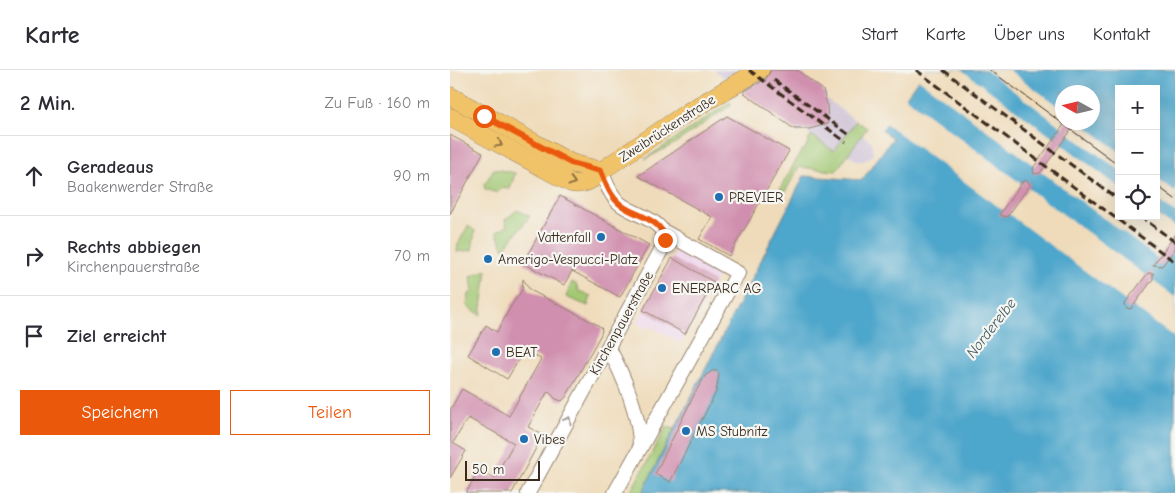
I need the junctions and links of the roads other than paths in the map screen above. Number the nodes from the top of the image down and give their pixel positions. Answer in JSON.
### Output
{"nodes":[{"id":1,"x":760,"y":70,"type":"edge"},
{"id":2,"x":451,"y":97,"type":"edge"},
{"id":3,"x":450,"y":116,"type":"edge"},
{"id":4,"x":601,"y":171,"type":"junction"},
{"id":5,"x":663,"y":231,"type":"junction"},
{"id":6,"x":608,"y":347,"type":"junction"},
{"id":7,"x":640,"y":449,"type":"junction"},
{"id":8,"x":528,"y":493,"type":"edge"},
{"id":9,"x":615,"y":493,"type":"edge"}],
"edges":[{"from":1,"to":4,"type":"main road","name":"Zweibrückenstraße"},
{"from":2,"to":4,"type":"main road"},
{"from":3,"to":4,"type":"main road","name":"Zweibrückenstraße","one_way":true},
{"from":4,"to":5,"type":"street"},
{"from":5,"to":6,"type":"street","name":"Kirchenpauerstraße"},
{"from":5,"to":7,"type":"street"},
{"from":6,"to":7,"type":"street"},
{"from":8,"to":6,"type":"street","name":"Kirchenpauerstraße","one_way":true},
{"from":7,"to":9,"type":"street"}]}
